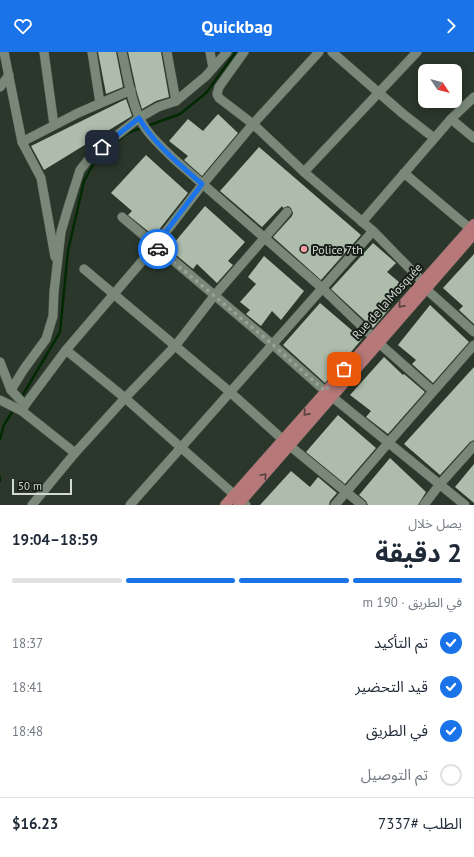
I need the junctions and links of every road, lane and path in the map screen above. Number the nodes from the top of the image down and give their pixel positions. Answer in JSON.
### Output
{"nodes":[{"id":1,"x":4,"y":52,"type":"edge"},
{"id":2,"x":44,"y":52,"type":"edge"},
{"id":3,"x":92,"y":52,"type":"edge"},
{"id":4,"x":122,"y":52,"type":"edge"},
{"id":5,"x":167,"y":52,"type":"edge"},
{"id":6,"x":210,"y":52,"type":"edge"},
{"id":7,"x":227,"y":52,"type":"edge"},
{"id":8,"x":244,"y":52,"type":"edge"},
{"id":9,"x":319,"y":52,"type":"edge"},
{"id":10,"x":332,"y":52,"type":"edge"},
{"id":11,"x":417,"y":52,"type":"edge"},
{"id":12,"x":213,"y":68,"type":"junction"},
{"id":13,"x":9,"y":74,"type":"junction"},
{"id":14,"x":0,"y":88,"type":"edge"},
{"id":15,"x":130,"y":90,"type":"junction"},
{"id":16,"x":379,"y":92,"type":"junction"},
{"id":17,"x":474,"y":97,"type":"edge"},
{"id":18,"x":176,"y":101,"type":"junction"},
{"id":19,"x":100,"y":103,"type":"junction"},
{"id":20,"x":139,"y":118,"type":"junction"},
{"id":21,"x":451,"y":119,"type":"junction"},
{"id":22,"x":253,"y":124,"type":"junction"},
{"id":23,"x":54,"y":125,"type":"junction"},
{"id":24,"x":434,"y":138,"type":"junction"},
{"id":25,"x":474,"y":138,"type":"edge"},
{"id":26,"x":22,"y":142,"type":"junction"},
{"id":27,"x":304,"y":172,"type":"junction"},
{"id":28,"x":404,"y":173,"type":"junction"},
{"id":29,"x":202,"y":184,"type":"junction"},
{"id":30,"x":287,"y":212,"type":"dead end"},
{"id":31,"x":122,"y":217,"type":"dead end"},
{"id":32,"x":362,"y":222,"type":"junction"},
{"id":33,"x":473,"y":230,"type":"edge"},
{"id":34,"x":373,"y":231,"type":"junction"},
{"id":35,"x":264,"y":238,"type":"junction"},
{"id":36,"x":155,"y":246,"type":"junction"},
{"id":37,"x":57,"y":264,"type":"junction"},
{"id":38,"x":84,"y":269,"type":"dead end"},
{"id":39,"x":424,"y":285,"type":"junction"},
{"id":40,"x":322,"y":288,"type":"junction"},
{"id":41,"x":115,"y":295,"type":"junction"},
{"id":42,"x":214,"y":296,"type":"junction"},
{"id":43,"x":474,"y":332,"type":"edge"},
{"id":44,"x":376,"y":340,"type":"junction"},
{"id":45,"x":272,"y":344,"type":"junction"},
{"id":46,"x":176,"y":345,"type":"junction"},
{"id":47,"x":474,"y":345,"type":"edge"},
{"id":48,"x":66,"y":350,"type":"junction"},
{"id":49,"x":0,"y":362,"type":"edge"},
{"id":50,"x":12,"y":390,"type":"junction"},
{"id":51,"x":433,"y":391,"type":"junction"},
{"id":52,"x":230,"y":392,"type":"junction"},
{"id":53,"x":328,"y":394,"type":"junction"},
{"id":54,"x":125,"y":398,"type":"junction"},
{"id":55,"x":0,"y":400,"type":"edge"},
{"id":56,"x":24,"y":408,"type":"junction"},
{"id":57,"x":282,"y":439,"type":"junction"},
{"id":58,"x":388,"y":442,"type":"junction"},
{"id":59,"x":290,"y":446,"type":"junction"},
{"id":60,"x":474,"y":446,"type":"edge"},
{"id":61,"x":180,"y":448,"type":"junction"},
{"id":62,"x":75,"y":453,"type":"junction"},
{"id":63,"x":440,"y":484,"type":"junction"},
{"id":64,"x":347,"y":492,"type":"junction"},
{"id":65,"x":240,"y":501,"type":"edge"},
{"id":66,"x":32,"y":505,"type":"edge"},
{"id":67,"x":130,"y":505,"type":"edge"},
{"id":68,"x":225,"y":505,"type":"edge"},
{"id":69,"x":335,"y":505,"type":"edge"},
{"id":70,"x":362,"y":505,"type":"edge"},
{"id":71,"x":424,"y":505,"type":"edge"},
{"id":72,"x":465,"y":505,"type":"edge"}],
"edges":[{"from":1,"to":13,"type":"street"},
{"from":2,"to":23,"type":"street"},
{"from":3,"to":19,"type":"street"},
{"from":4,"to":15,"type":"street"},
{"from":5,"to":18,"type":"street"},
{"from":6,"to":12,"type":"street"},
{"from":7,"to":12,"type":"street"},
{"from":8,"to":22,"type":"street"},
{"from":9,"to":22,"type":"street"},
{"from":10,"to":16,"type":"street"},
{"from":11,"to":16,"type":"street"},
{"from":12,"to":18,"type":"street"},
{"from":13,"to":14,"type":"street"},
{"from":13,"to":26,"type":"street"},
{"from":15,"to":19,"type":"street"},
{"from":15,"to":20,"type":"street"},
{"from":16,"to":24,"type":"street"},
{"from":16,"to":27,"type":"street"},
{"from":17,"to":21,"type":"street"},
{"from":18,"to":20,"type":"street"},
{"from":19,"to":23,"type":"street"},
{"from":20,"to":29,"type":"street"},
{"from":20,"to":37,"type":"street"},
{"from":21,"to":24,"type":"street"},
{"from":21,"to":25,"type":"street"},
{"from":22,"to":27,"type":"street"},
{"from":22,"to":29,"type":"street"},
{"from":23,"to":26,"type":"street"},
{"from":24,"to":28,"type":"street"},
{"from":26,"to":37,"type":"street"},
{"from":27,"to":32,"type":"street"},
{"from":28,"to":32,"type":"street"},
{"from":28,"to":33,"type":"street"},
{"from":29,"to":35,"type":"street"},
{"from":29,"to":36,"type":"street"},
{"from":30,"to":35,"type":"street"},
{"from":31,"to":36,"type":"street"},
{"from":32,"to":34,"type":"street"},
{"from":33,"to":39,"type":"main road","name":"Rue de la Mosquée"},
{"from":34,"to":39,"type":"street"},
{"from":34,"to":40,"type":"street"},
{"from":35,"to":40,"type":"street"},
{"from":35,"to":42,"type":"street"},
{"from":36,"to":41,"type":"street"},
{"from":36,"to":42,"type":"street"},
{"from":37,"to":50,"type":"street"},
{"from":38,"to":41,"type":"street"},
{"from":39,"to":43,"type":"street"},
{"from":39,"to":44,"type":"main road","name":"Rue de la Mosquée"},
{"from":40,"to":44,"type":"street"},
{"from":40,"to":45,"type":"street"},
{"from":41,"to":46,"type":"street"},
{"from":41,"to":48,"type":"street"},
{"from":42,"to":45,"type":"street"},
{"from":42,"to":46,"type":"street"},
{"from":44,"to":51,"type":"street"},
{"from":44,"to":53,"type":"main road","name":"Rue de la Mosquée"},
{"from":45,"to":52,"type":"street"},
{"from":45,"to":53,"type":"street"},
{"from":46,"to":52,"type":"street"},
{"from":46,"to":54,"type":"street"},
{"from":47,"to":51,"type":"street"},
{"from":48,"to":54,"type":"street"},
{"from":48,"to":56,"type":"street"},
{"from":49,"to":50,"type":"street"},
{"from":50,"to":56,"type":"street"},
{"from":51,"to":58,"type":"street"},
{"from":52,"to":57,"type":"street"},
{"from":52,"to":61,"type":"street"},
{"from":53,"to":57,"type":"main road","name":"Rue de la Mosquée","one_way":true},
{"from":53,"to":58,"type":"street"},
{"from":53,"to":59,"type":"main road"},
{"from":54,"to":61,"type":"street"},
{"from":54,"to":62,"type":"street"},
{"from":55,"to":56,"type":"street"},
{"from":56,"to":62,"type":"street"},
{"from":57,"to":59,"type":"street"},
{"from":57,"to":65,"type":"main road","name":"Rue de la Mosquée"},
{"from":58,"to":63,"type":"street"},
{"from":58,"to":64,"type":"street"},
{"from":59,"to":64,"type":"street"},
{"from":65,"to":59,"type":"main road","one_way":true},
{"from":60,"to":63,"type":"street"},
{"from":61,"to":65,"type":"street"},
{"from":61,"to":67,"type":"street"},
{"from":62,"to":66,"type":"street"},
{"from":63,"to":71,"type":"street"},
{"from":63,"to":72,"type":"street"},
{"from":64,"to":69,"type":"street"},
{"from":64,"to":70,"type":"street"},
{"from":65,"to":68,"type":"main road","name":"Rue de la Mosquée"}]}
